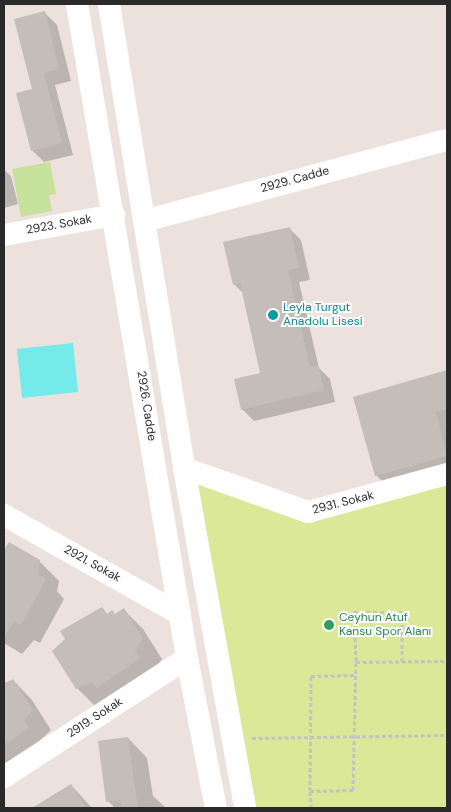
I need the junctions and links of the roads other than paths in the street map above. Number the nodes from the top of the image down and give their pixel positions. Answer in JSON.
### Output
{"nodes":[{"id":1,"x":77,"y":4,"type":"edge"},
{"id":2,"x":109,"y":4,"type":"edge"},
{"id":3,"x":447,"y":140,"type":"edge"},
{"id":4,"x":114,"y":215,"type":"junction"},
{"id":5,"x":144,"y":221,"type":"junction"},
{"id":6,"x":4,"y":235,"type":"edge"},
{"id":7,"x":184,"y":468,"type":"junction"},
{"id":8,"x":447,"y":474,"type":"edge"},
{"id":9,"x":4,"y":514,"type":"edge"},
{"id":10,"x":180,"y":614,"type":"junction"},
{"id":11,"x":187,"y":658,"type":"junction"},
{"id":12,"x":4,"y":777,"type":"edge"},
{"id":13,"x":216,"y":808,"type":"edge"},
{"id":14,"x":244,"y":808,"type":"edge"}],
"edges":[{"from":1,"to":4,"type":"street","name":"2926. Cadde"},
{"from":2,"to":5,"type":"street"},
{"from":3,"to":5,"type":"street","name":"2929. Cadde"},
{"from":4,"to":6,"type":"street","name":"2923. Sokak"},
{"from":4,"to":10,"type":"street","name":"2926. Cadde"},
{"from":5,"to":7,"type":"street"},
{"from":7,"to":8,"type":"street","name":"2931. Sokak"},
{"from":7,"to":14,"type":"street"},
{"from":9,"to":10,"type":"street","name":"2921. Sokak"},
{"from":10,"to":11,"type":"street","name":"2926. Cadde"},
{"from":11,"to":12,"type":"street","name":"2919. Sokak"},
{"from":11,"to":13,"type":"street","name":"2926. Cadde"}]}
